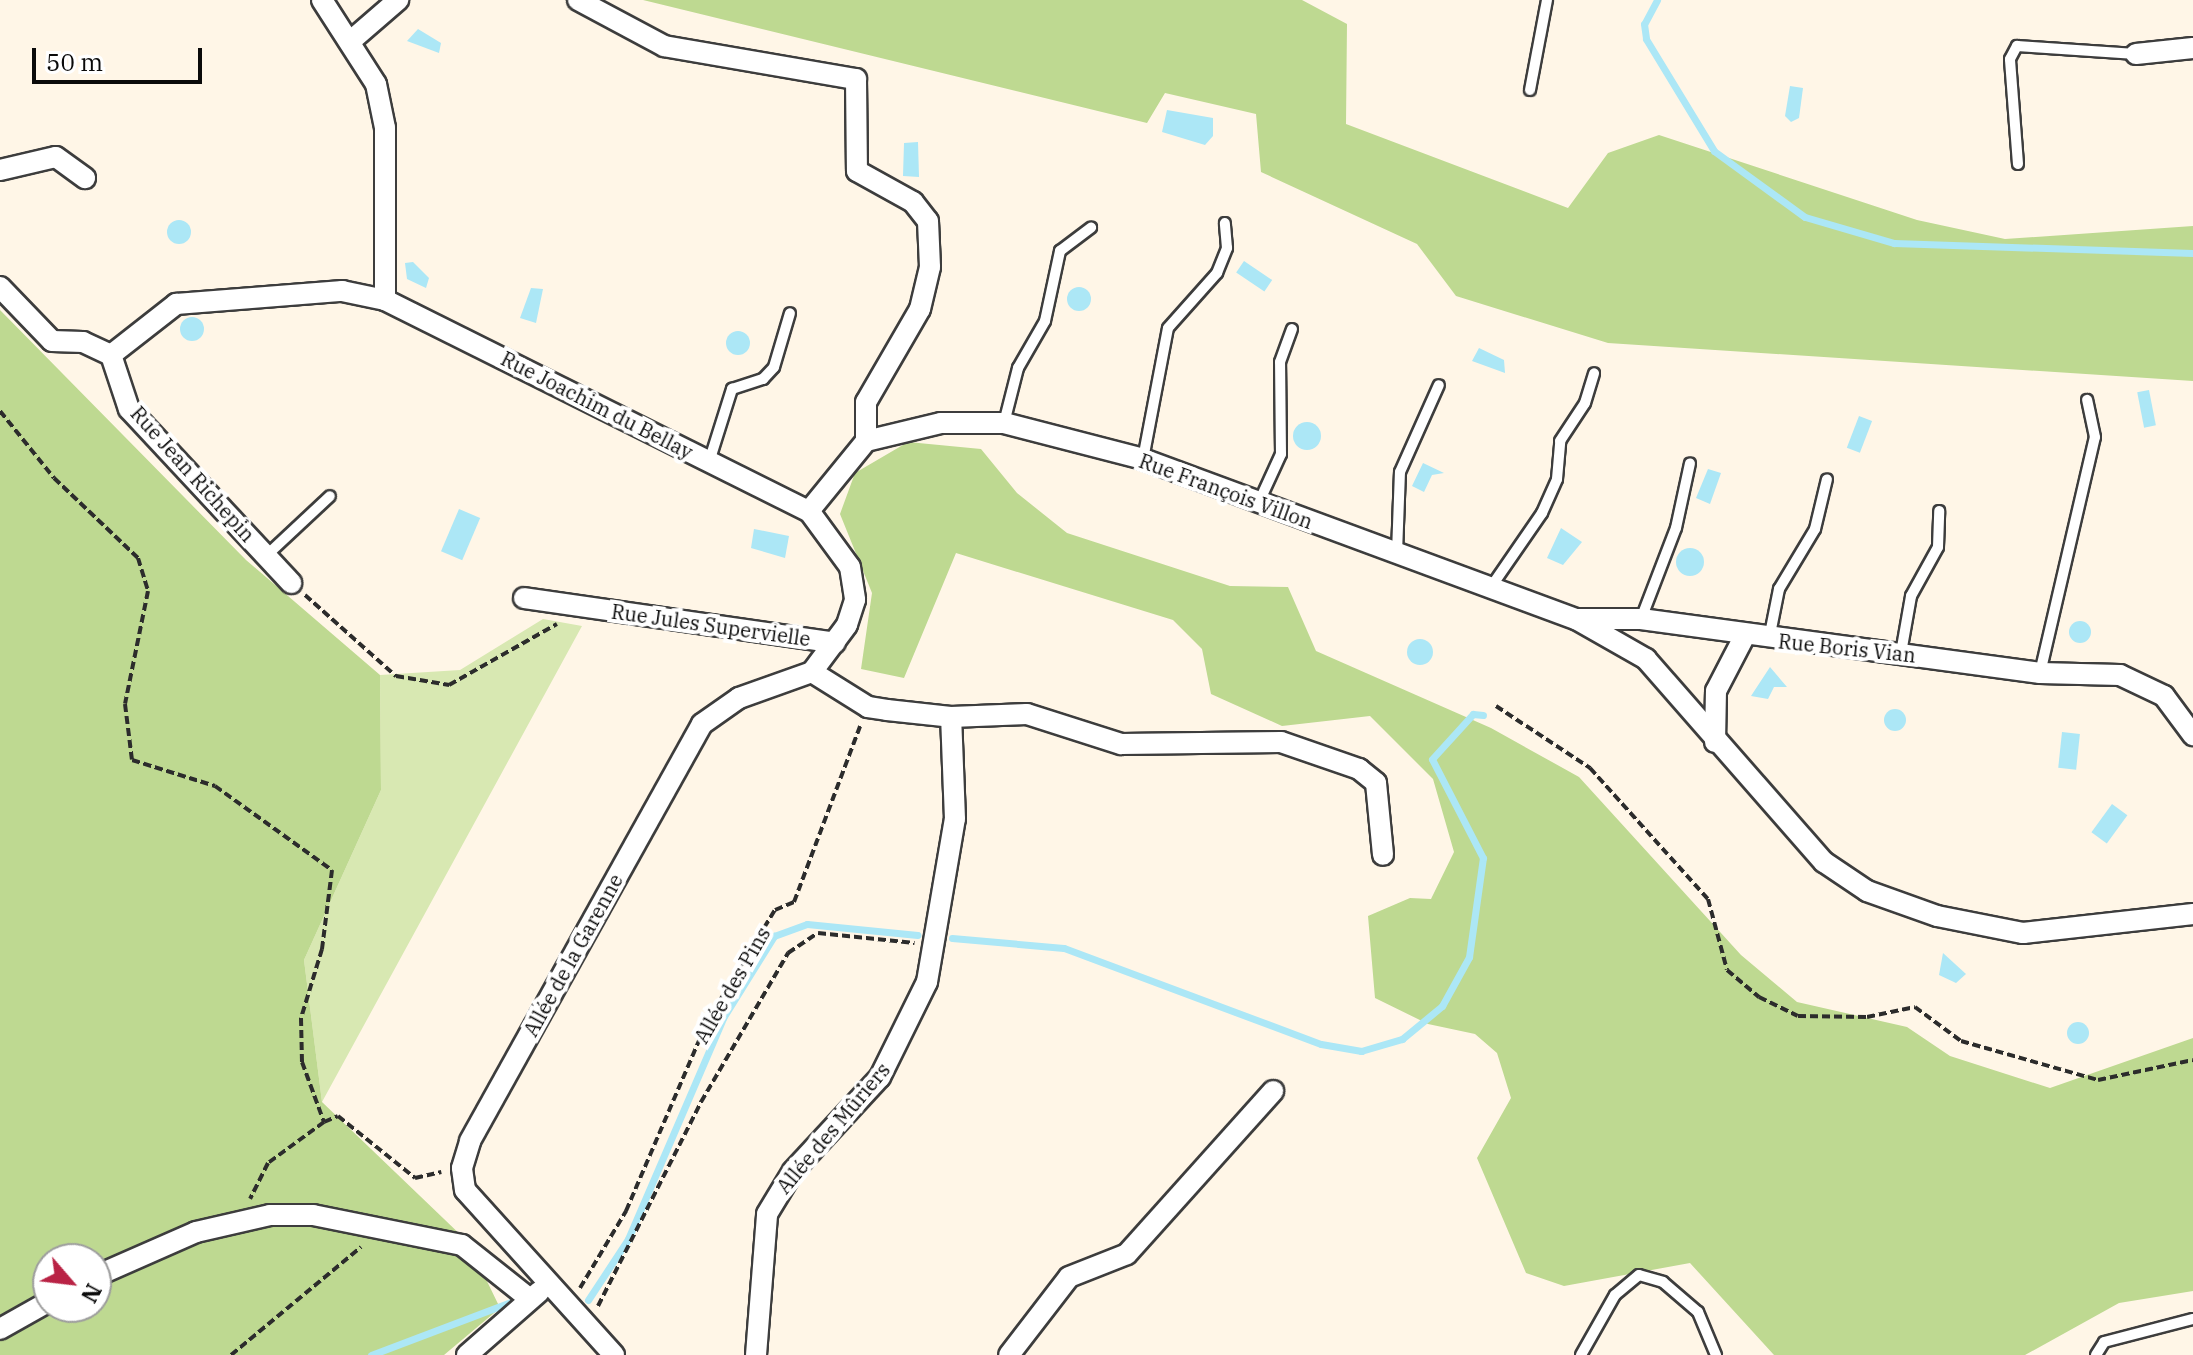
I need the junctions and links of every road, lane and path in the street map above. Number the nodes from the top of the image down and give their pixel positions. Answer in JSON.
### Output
{"nodes":[{"id":1,"x":322,"y":0,"type":"edge"},
{"id":2,"x":398,"y":0,"type":"edge"},
{"id":3,"x":578,"y":0,"type":"edge"},
{"id":4,"x":1547,"y":0,"type":"edge"},
{"id":5,"x":353,"y":39,"type":"junction"},
{"id":6,"x":2193,"y":48,"type":"edge"},
{"id":7,"x":2136,"y":54,"type":"joint"},
{"id":8,"x":1530,"y":90,"type":"dead end"},
{"id":9,"x":2018,"y":164,"type":"dead end"},
{"id":10,"x":0,"y":170,"type":"edge"},
{"id":11,"x":85,"y":178,"type":"dead end"},
{"id":12,"x":1225,"y":223,"type":"dead end"},
{"id":13,"x":1091,"y":228,"type":"dead end"},
{"id":14,"x":0,"y":287,"type":"edge"},
{"id":15,"x":385,"y":300,"type":"junction"},
{"id":16,"x":790,"y":313,"type":"dead end"},
{"id":17,"x":1292,"y":329,"type":"dead end"},
{"id":18,"x":111,"y":355,"type":"junction"},
{"id":19,"x":1594,"y":373,"type":"dead end"},
{"id":20,"x":1439,"y":385,"type":"dead end"},
{"id":21,"x":2087,"y":400,"type":"dead end"},
{"id":22,"x":0,"y":411,"type":"edge"},
{"id":23,"x":1004,"y":423,"type":"junction"},
{"id":24,"x":866,"y":441,"type":"junction"},
{"id":25,"x":1143,"y":459,"type":"junction"},
{"id":26,"x":709,"y":462,"type":"junction"},
{"id":27,"x":1690,"y":463,"type":"dead end"},
{"id":28,"x":1827,"y":479,"type":"dead end"},
{"id":29,"x":330,"y":496,"type":"dead end"},
{"id":30,"x":1259,"y":502,"type":"junction"},
{"id":31,"x":809,"y":511,"type":"junction"},
{"id":32,"x":1939,"y":511,"type":"dead end"},
{"id":33,"x":1397,"y":554,"type":"junction"},
{"id":34,"x":267,"y":555,"type":"junction"},
{"id":35,"x":291,"y":583,"type":"joint"},
{"id":36,"x":1491,"y":587,"type":"junction"},
{"id":37,"x":524,"y":598,"type":"dead end"},
{"id":38,"x":587,"y":607,"type":"junction"},
{"id":39,"x":1576,"y":619,"type":"junction"},
{"id":40,"x":1641,"y":619,"type":"junction"},
{"id":41,"x":1745,"y":635,"type":"junction"},
{"id":42,"x":1769,"y":639,"type":"junction"},
{"id":43,"x":835,"y":643,"type":"junction"},
{"id":44,"x":1901,"y":653,"type":"junction"},
{"id":45,"x":812,"y":672,"type":"junction"},
{"id":46,"x":2040,"y":673,"type":"junction"},
{"id":47,"x":1496,"y":706,"type":"dead end"},
{"id":48,"x":868,"y":707,"type":"junction"},
{"id":49,"x":951,"y":717,"type":"junction"},
{"id":50,"x":2191,"y":723,"type":"edge"},
{"id":51,"x":1715,"y":742,"type":"junction"},
{"id":52,"x":1383,"y":855,"type":"dead end"},
{"id":53,"x":2193,"y":914,"type":"edge"},
{"id":54,"x":935,"y":945,"type":"junction"},
{"id":55,"x":2193,"y":1060,"type":"edge"},
{"id":56,"x":1273,"y":1091,"type":"dead end"},
{"id":57,"x":324,"y":1122,"type":"junction"},
{"id":58,"x":462,"y":1168,"type":"junction"},
{"id":59,"x":245,"y":1220,"type":"junction"},
{"id":60,"x":386,"y":1226,"type":"junction"},
{"id":61,"x":112,"y":1269,"type":"edge"},
{"id":62,"x":538,"y":1293,"type":"junction"},
{"id":63,"x":562,"y":1301,"type":"junction"},
{"id":64,"x":32,"y":1311,"type":"edge"},
{"id":65,"x":2193,"y":1319,"type":"edge"},
{"id":66,"x":580,"y":1320,"type":"junction"},
{"id":67,"x":0,"y":1329,"type":"edge"},
{"id":68,"x":231,"y":1355,"type":"edge"},
{"id":69,"x":467,"y":1355,"type":"edge"},
{"id":70,"x":614,"y":1355,"type":"edge"},
{"id":71,"x":756,"y":1355,"type":"edge"},
{"id":72,"x":1009,"y":1355,"type":"edge"},
{"id":73,"x":1581,"y":1355,"type":"edge"},
{"id":74,"x":1716,"y":1355,"type":"edge"},
{"id":75,"x":2096,"y":1355,"type":"edge"}],
"edges":[{"from":1,"to":5,"type":"street"},
{"from":2,"to":5,"type":"street"},
{"from":3,"to":24,"type":"street"},
{"from":4,"to":8,"type":"lane"},
{"from":5,"to":15,"type":"street"},
{"from":6,"to":7,"type":"street"},
{"from":7,"to":9,"type":"lane"},
{"from":10,"to":11,"type":"street"},
{"from":12,"to":25,"type":"lane"},
{"from":13,"to":23,"type":"lane"},
{"from":14,"to":18,"type":"street"},
{"from":15,"to":18,"type":"street","name":"Rue Joachim du Bellay"},
{"from":15,"to":26,"type":"street","name":"Rue Joachim du Bellay"},
{"from":16,"to":26,"type":"lane"},
{"from":17,"to":30,"type":"lane"},
{"from":18,"to":34,"type":"street","name":"Rue Jean Richepin"},
{"from":19,"to":36,"type":"lane"},
{"from":20,"to":33,"type":"lane"},
{"from":21,"to":46,"type":"lane"},
{"from":22,"to":57,"type":"path"},
{"from":23,"to":24,"type":"street","name":"Rue François Villon"},
{"from":23,"to":25,"type":"street","name":"Rue François Villon"},
{"from":24,"to":31,"type":"street"},
{"from":25,"to":30,"type":"street","name":"Rue François Villon"},
{"from":26,"to":31,"type":"street","name":"Rue Joachim du Bellay"},
{"from":27,"to":40,"type":"lane"},
{"from":28,"to":42,"type":"lane"},
{"from":29,"to":34,"type":"lane"},
{"from":30,"to":33,"type":"street","name":"Rue François Villon"},
{"from":31,"to":43,"type":"street"},
{"from":32,"to":44,"type":"lane"},
{"from":33,"to":36,"type":"street","name":"Rue François Villon"},
{"from":34,"to":35,"type":"street","name":"Rue Jean Richepin"},
{"from":35,"to":38,"type":"path","name":"Rue Jules Supervielle"},
{"from":36,"to":39,"type":"street","name":"Rue François Villon"},
{"from":37,"to":38,"type":"street","name":"Rue Jules Supervielle"},
{"from":38,"to":43,"type":"street","name":"Rue Jules Supervielle"},
{"from":39,"to":40,"type":"street","name":"Rue François Villon"},
{"from":39,"to":51,"type":"street","name":"Rue François Villon"},
{"from":40,"to":41,"type":"street","name":"Rue Boris Vian"},
{"from":41,"to":42,"type":"street","name":"Rue Boris Vian"},
{"from":41,"to":51,"type":"street"},
{"from":42,"to":44,"type":"street","name":"Rue Boris Vian"},
{"from":43,"to":45,"type":"street"},
{"from":44,"to":46,"type":"street","name":"Rue Boris Vian"},
{"from":45,"to":48,"type":"street"},
{"from":45,"to":58,"type":"street","name":"Allée de la Garenne"},
{"from":46,"to":50,"type":"street","name":"Rue Boris Vian"},
{"from":47,"to":55,"type":"path"},
{"from":48,"to":49,"type":"street"},
{"from":48,"to":63,"type":"path","name":"Allée des Pins"},
{"from":49,"to":52,"type":"street"},
{"from":49,"to":54,"type":"street","name":"Allée des Mûriers"},
{"from":51,"to":53,"type":"street","name":"Rue François Villon"},
{"from":54,"to":66,"type":"path"},
{"from":54,"to":71,"type":"street","name":"Allée des Mûriers"},
{"from":56,"to":72,"type":"street"},
{"from":57,"to":58,"type":"path"},
{"from":57,"to":59,"type":"path"},
{"from":58,"to":62,"type":"street"},
{"from":59,"to":60,"type":"street"},
{"from":59,"to":61,"type":"street"},
{"from":60,"to":62,"type":"street"},
{"from":60,"to":68,"type":"path"},
{"from":62,"to":63,"type":"street"},
{"from":62,"to":69,"type":"street"},
{"from":63,"to":66,"type":"street"},
{"from":64,"to":67,"type":"street"},
{"from":65,"to":75,"type":"lane"},
{"from":66,"to":70,"type":"street"},
{"from":73,"to":74,"type":"lane"}]}
